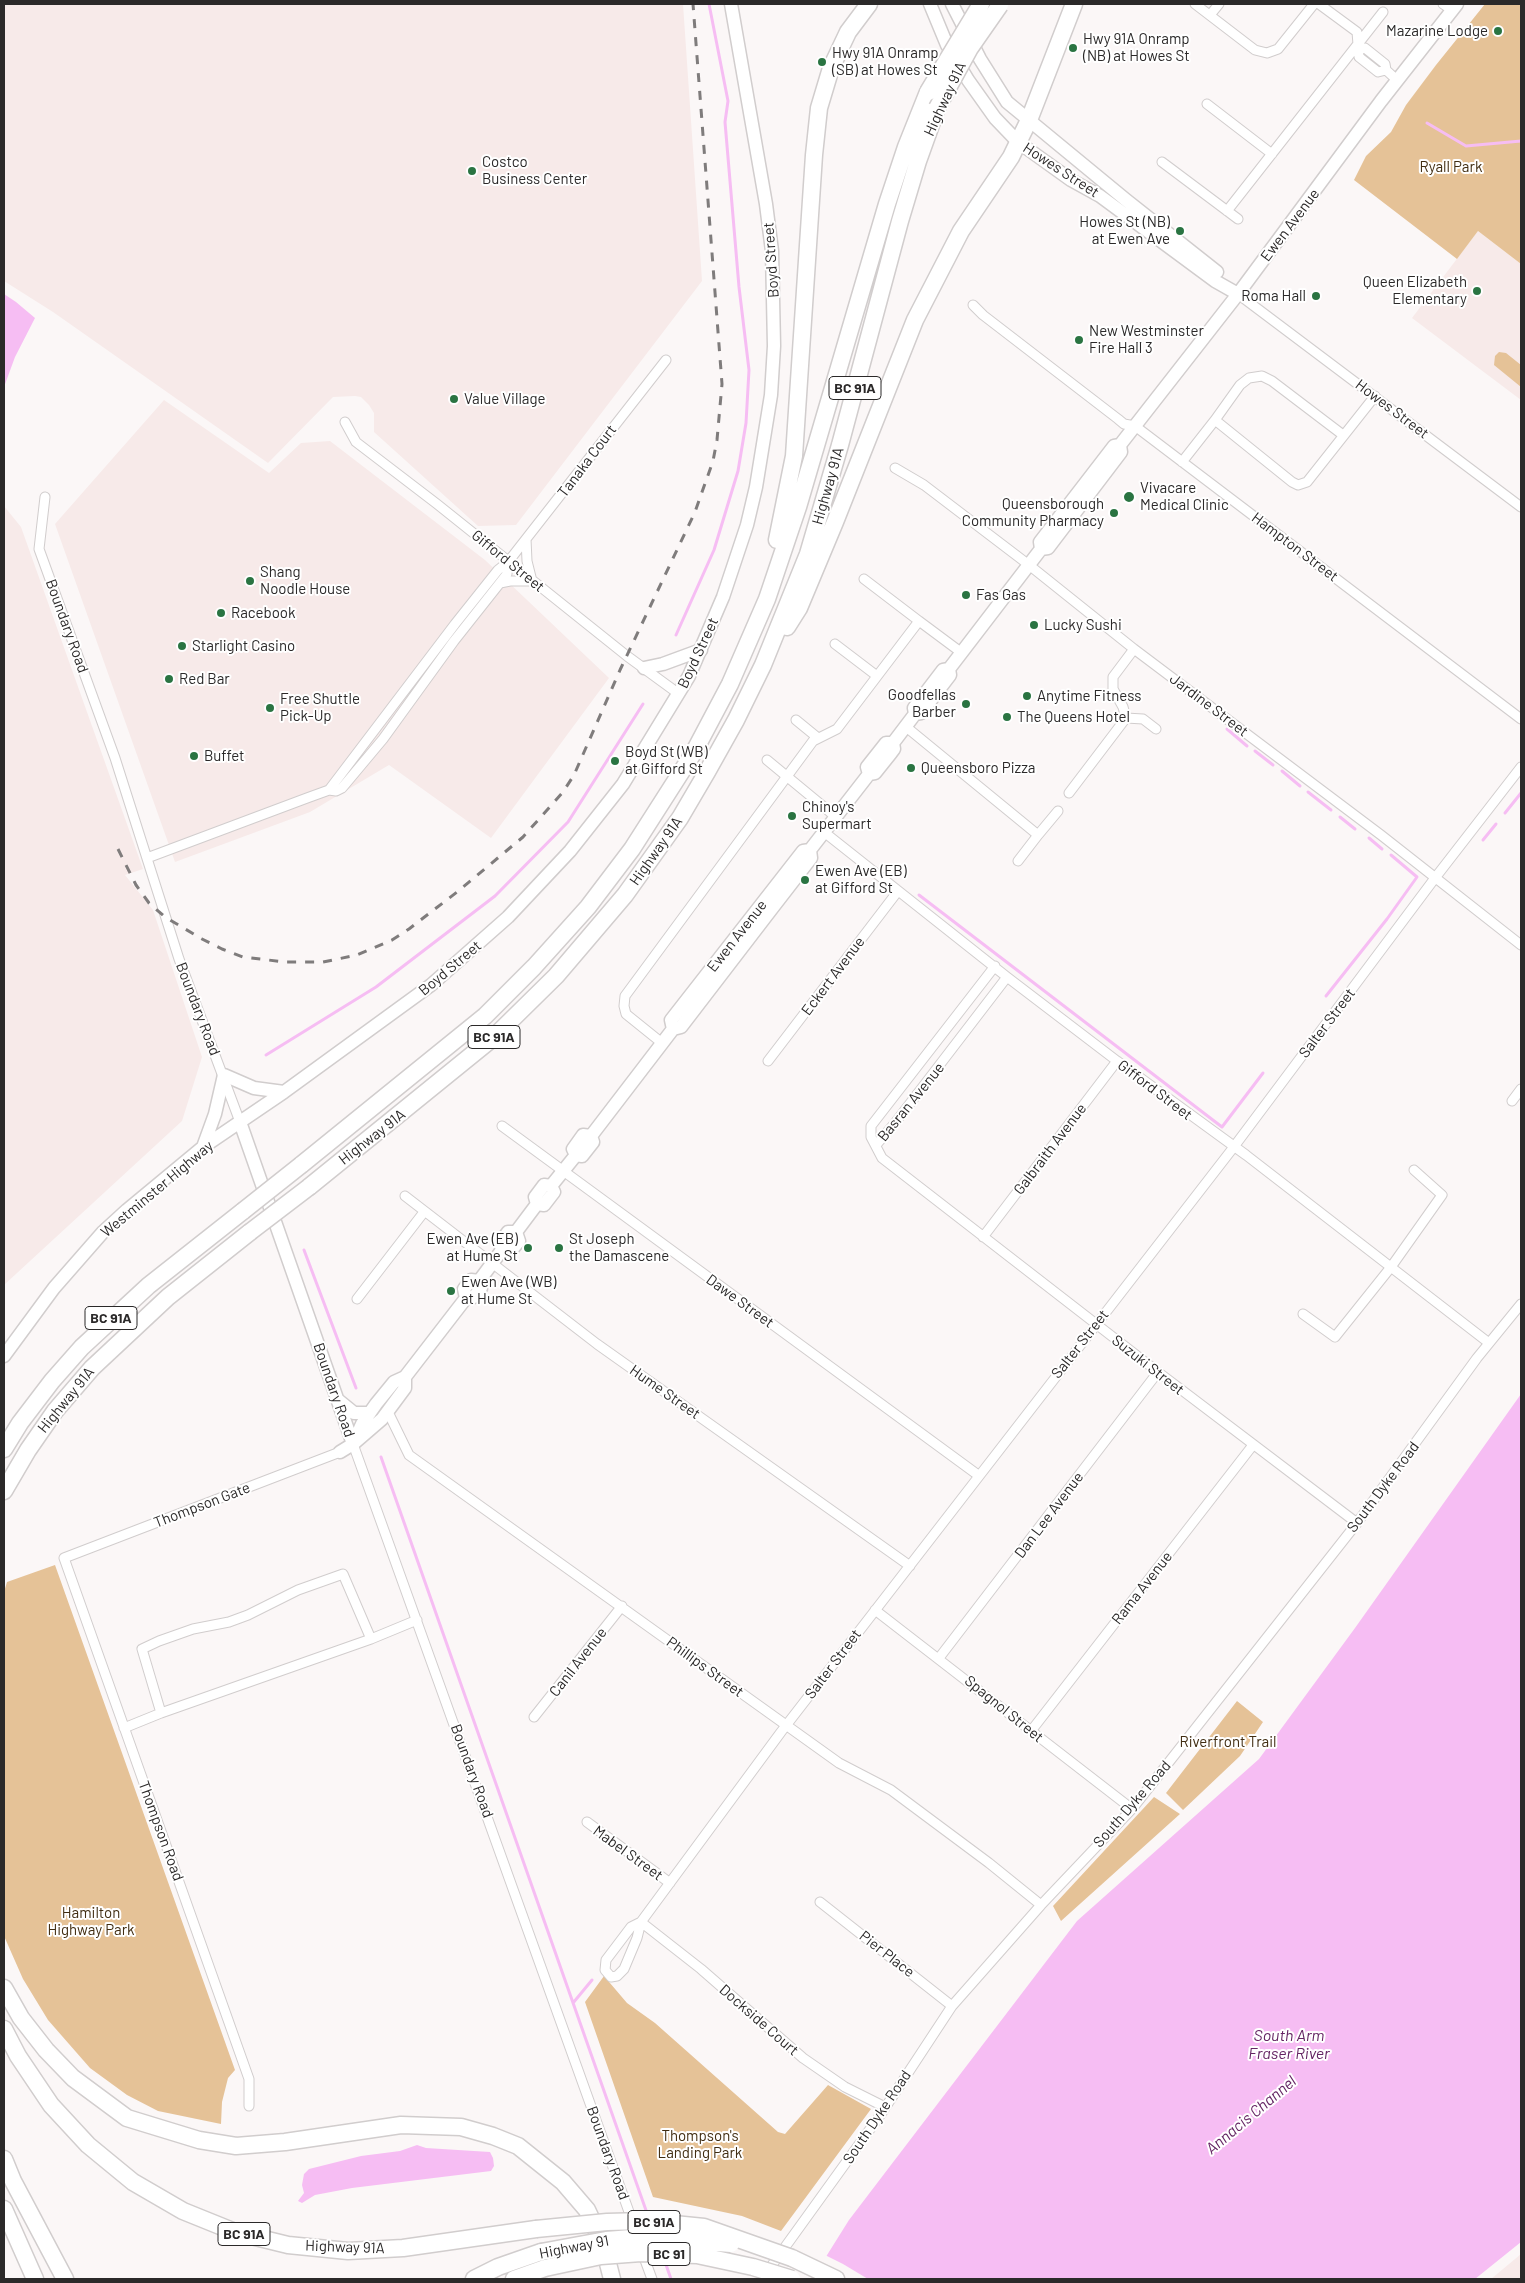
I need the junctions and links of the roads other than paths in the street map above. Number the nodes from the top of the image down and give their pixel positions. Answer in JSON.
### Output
{"nodes":[{"id":1,"x":731,"y":4,"type":"edge"},
{"id":2,"x":869,"y":4,"type":"edge"},
{"id":3,"x":930,"y":4,"type":"edge"},
{"id":4,"x":952,"y":4,"type":"edge"},
{"id":5,"x":980,"y":4,"type":"edge"},
{"id":6,"x":1000,"y":4,"type":"edge"},
{"id":7,"x":1074,"y":4,"type":"edge"},
{"id":8,"x":1195,"y":4,"type":"edge"},
{"id":9,"x":1219,"y":4,"type":"edge"},
{"id":10,"x":1314,"y":4,"type":"edge"},
{"id":11,"x":1319,"y":4,"type":"edge"},
{"id":12,"x":1451,"y":6,"type":"edge"},
{"id":13,"x":1384,"y":12,"type":"dead end"},
{"id":14,"x":1210,"y":15,"type":"junction"},
{"id":15,"x":1357,"y":49,"type":"junction"},
{"id":16,"x":1398,"y":81,"type":"junction"},
{"id":17,"x":1206,"y":104,"type":"dead end"},
{"id":18,"x":1028,"y":120,"type":"junction"},
{"id":19,"x":1018,"y":142,"type":"junction"},
{"id":20,"x":1272,"y":154,"type":"junction"},
{"id":21,"x":1162,"y":162,"type":"dead end"},
{"id":22,"x":1227,"y":211,"type":"junction"},
{"id":23,"x":1238,"y":219,"type":"dead end"},
{"id":24,"x":1238,"y":294,"type":"junction"},
{"id":25,"x":973,"y":305,"type":"dead end"},
{"id":26,"x":666,"y":360,"type":"dead end"},
{"id":27,"x":1375,"y":396,"type":"junction"},
{"id":28,"x":1215,"y":420,"type":"junction"},
{"id":29,"x":345,"y":422,"type":"dead end"},
{"id":30,"x":1135,"y":426,"type":"junction"},
{"id":31,"x":1343,"y":435,"type":"junction"},
{"id":32,"x":1182,"y":462,"type":"junction"},
{"id":33,"x":895,"y":468,"type":"dead end"},
{"id":34,"x":44,"y":497,"type":"dead end"},
{"id":35,"x":1521,"y":507,"type":"edge"},
{"id":36,"x":526,"y":539,"type":"junction"},
{"id":37,"x":508,"y":562,"type":"junction"},
{"id":38,"x":1029,"y":565,"type":"junction"},
{"id":39,"x":864,"y":579,"type":"dead end"},
{"id":40,"x":532,"y":581,"type":"junction"},
{"id":41,"x":500,"y":583,"type":"junction"},
{"id":42,"x":767,"y":599,"type":"junction"},
{"id":43,"x":919,"y":621,"type":"junction"},
{"id":44,"x":835,"y":644,"type":"dead end"},
{"id":45,"x":1134,"y":649,"type":"junction"},
{"id":46,"x":701,"y":650,"type":"junction"},
{"id":47,"x":962,"y":652,"type":"junction"},
{"id":48,"x":763,"y":665,"type":"junction"},
{"id":49,"x":644,"y":668,"type":"junction"},
{"id":50,"x":877,"y":676,"type":"junction"},
{"id":51,"x":679,"y":694,"type":"junction"},
{"id":52,"x":1126,"y":718,"type":"junction"},
{"id":53,"x":1521,"y":719,"type":"edge"},
{"id":54,"x":796,"y":720,"type":"dead end"},
{"id":55,"x":906,"y":726,"type":"junction"},
{"id":56,"x":1156,"y":729,"type":"dead end"},
{"id":57,"x":818,"y":738,"type":"junction"},
{"id":58,"x":767,"y":760,"type":"dead end"},
{"id":59,"x":1521,"y":767,"type":"edge"},
{"id":60,"x":787,"y":777,"type":"junction"},
{"id":61,"x":329,"y":790,"type":"junction"},
{"id":62,"x":1069,"y":793,"type":"dead end"},
{"id":63,"x":1058,"y":812,"type":"dead end"},
{"id":64,"x":836,"y":816,"type":"junction"},
{"id":65,"x":824,"y":832,"type":"junction"},
{"id":66,"x":1038,"y":835,"type":"junction"},
{"id":67,"x":147,"y":858,"type":"junction"},
{"id":68,"x":1018,"y":861,"type":"dead end"},
{"id":69,"x":1435,"y":878,"type":"junction"},
{"id":70,"x":898,"y":891,"type":"junction"},
{"id":71,"x":1521,"y":945,"type":"edge"},
{"id":72,"x":994,"y":966,"type":"junction"},
{"id":73,"x":1007,"y":977,"type":"junction"},
{"id":74,"x":662,"y":1043,"type":"junction"},
{"id":75,"x":768,"y":1061,"type":"dead end"},
{"id":76,"x":1116,"y":1061,"type":"junction"},
{"id":77,"x":224,"y":1075,"type":"junction"},
{"id":78,"x":1521,"y":1089,"type":"edge"},
{"id":79,"x":284,"y":1092,"type":"junction"},
{"id":80,"x":1512,"y":1101,"type":"dead end"},
{"id":81,"x":240,"y":1122,"type":"junction"},
{"id":82,"x":502,"y":1126,"type":"dead end"},
{"id":83,"x":876,"y":1145,"type":"junction"},
{"id":84,"x":203,"y":1147,"type":"junction"},
{"id":85,"x":1233,"y":1148,"type":"junction"},
{"id":86,"x":1414,"y":1170,"type":"dead end"},
{"id":87,"x":563,"y":1171,"type":"junction"},
{"id":88,"x":405,"y":1196,"type":"dead end"},
{"id":89,"x":424,"y":1212,"type":"junction"},
{"id":90,"x":983,"y":1237,"type":"junction"},
{"id":91,"x":492,"y":1264,"type":"junction"},
{"id":92,"x":1391,"y":1267,"type":"junction"},
{"id":93,"x":356,"y":1299,"type":"dead end"},
{"id":94,"x":1521,"y":1304,"type":"edge"},
{"id":95,"x":1303,"y":1314,"type":"dead end"},
{"id":96,"x":1096,"y":1323,"type":"junction"},
{"id":97,"x":1489,"y":1343,"type":"junction"},
{"id":98,"x":4,"y":1356,"type":"edge"},
{"id":99,"x":1158,"y":1372,"type":"junction"},
{"id":100,"x":405,"y":1377,"type":"junction"},
{"id":101,"x":338,"y":1400,"type":"junction"},
{"id":102,"x":388,"y":1412,"type":"junction"},
{"id":103,"x":370,"y":1413,"type":"junction"},
{"id":104,"x":353,"y":1444,"type":"junction"},
{"id":105,"x":1253,"y":1445,"type":"junction"},
{"id":106,"x":4,"y":1450,"type":"edge"},
{"id":107,"x":340,"y":1452,"type":"joint"},
{"id":108,"x":978,"y":1475,"type":"junction"},
{"id":109,"x":4,"y":1491,"type":"edge"},
{"id":110,"x":1357,"y":1523,"type":"junction"},
{"id":111,"x":64,"y":1558,"type":"joint"},
{"id":112,"x":910,"y":1566,"type":"junction"},
{"id":113,"x":622,"y":1606,"type":"junction"},
{"id":114,"x":875,"y":1610,"type":"junction"},
{"id":115,"x":417,"y":1620,"type":"junction"},
{"id":116,"x":371,"y":1639,"type":"junction"},
{"id":117,"x":939,"y":1658,"type":"junction"},
{"id":118,"x":161,"y":1713,"type":"junction"},
{"id":119,"x":534,"y":1717,"type":"dead end"},
{"id":120,"x":786,"y":1725,"type":"junction"},
{"id":121,"x":124,"y":1728,"type":"junction"},
{"id":122,"x":1031,"y":1732,"type":"junction"},
{"id":123,"x":1132,"y":1809,"type":"junction"},
{"id":124,"x":587,"y":1822,"type":"dead end"},
{"id":125,"x":670,"y":1883,"type":"junction"},
{"id":126,"x":820,"y":1902,"type":"dead end"},
{"id":127,"x":1041,"y":1905,"type":"junction"},
{"id":128,"x":641,"y":1922,"type":"junction"},
{"id":129,"x":4,"y":1988,"type":"edge"},
{"id":130,"x":952,"y":2006,"type":"junction"},
{"id":131,"x":4,"y":2029,"type":"edge"},
{"id":132,"x":249,"y":2106,"type":"dead end"},
{"id":133,"x":885,"y":2107,"type":"junction"},
{"id":134,"x":4,"y":2158,"type":"edge"},
{"id":135,"x":4,"y":2209,"type":"edge"},
{"id":136,"x":768,"y":2249,"type":"junction"},
{"id":137,"x":35,"y":2279,"type":"edge"},
{"id":138,"x":65,"y":2279,"type":"edge"},
{"id":139,"x":474,"y":2279,"type":"edge"},
{"id":140,"x":514,"y":2279,"type":"edge"},
{"id":141,"x":612,"y":2279,"type":"edge"},
{"id":142,"x":652,"y":2279,"type":"edge"},
{"id":143,"x":762,"y":2279,"type":"edge"},
{"id":144,"x":792,"y":2279,"type":"edge"},
{"id":145,"x":836,"y":2279,"type":"edge"}],
"edges":[{"from":1,"to":46,"type":"street","name":"Boyd Street"},
{"from":2,"to":42,"type":"highway"},
{"from":3,"to":19,"type":"street","name":"Howes Street"},
{"from":4,"to":18,"type":"street","name":"Howes Street"},
{"from":5,"to":42,"type":"highway","name":"Highway 91A","number":"BC 91A","bridge":true},
{"from":6,"to":48,"type":"highway","name":"Highway 91A","number":"BC 91A","bridge":true},
{"from":7,"to":18,"type":"highway"},
{"from":8,"to":14,"type":"street"},
{"from":9,"to":14,"type":"street"},
{"from":10,"to":14,"type":"street"},
{"from":11,"to":15,"type":"street"},
{"from":12,"to":16,"type":"street","name":"Ewen Avenue"},
{"from":13,"to":15,"type":"street"},
{"from":15,"to":16,"type":"street"},
{"from":15,"to":20,"type":"street"},
{"from":16,"to":24,"type":"street","name":"Ewen Avenue"},
{"from":17,"to":20,"type":"street"},
{"from":18,"to":19,"type":"highway"},
{"from":18,"to":24,"type":"street","name":"Howes Street"},
{"from":19,"to":24,"type":"street","name":"Howes Street"},
{"from":19,"to":48,"type":"highway"},
{"from":20,"to":22,"type":"street"},
{"from":21,"to":22,"type":"street"},
{"from":22,"to":23,"type":"street"},
{"from":24,"to":27,"type":"street","name":"Howes Street"},
{"from":24,"to":30,"type":"street","name":"Ewen Avenue"},
{"from":25,"to":30,"type":"street","name":"Hampton Street"},
{"from":26,"to":36,"type":"street","name":"Tanaka Court"},
{"from":27,"to":31,"type":"street"},
{"from":27,"to":35,"type":"street","name":"Howes Street"},
{"from":28,"to":31,"type":"street"},
{"from":28,"to":31,"type":"street"},
{"from":28,"to":32,"type":"street"},
{"from":29,"to":37,"type":"street","name":"Gifford Street"},
{"from":30,"to":32,"type":"street","name":"Hampton Street"},
{"from":30,"to":38,"type":"street","name":"Ewen Avenue"},
{"from":32,"to":53,"type":"street","name":"Hampton Street"},
{"from":33,"to":38,"type":"street","name":"Jardine Street"},
{"from":34,"to":67,"type":"street","name":"Boundary Road"},
{"from":36,"to":37,"type":"street","name":"Tanaka Court"},
{"from":36,"to":40,"type":"street"},
{"from":37,"to":40,"type":"street","name":"Gifford Street"},
{"from":37,"to":41,"type":"street"},
{"from":37,"to":61,"type":"street"},
{"from":38,"to":45,"type":"street","name":"Jardine Street"},
{"from":38,"to":47,"type":"street","name":"Ewen Avenue"},
{"from":39,"to":43,"type":"street"},
{"from":40,"to":41,"type":"street"},
{"from":40,"to":49,"type":"street","name":"Gifford Street"},
{"from":41,"to":61,"type":"street"},
{"from":42,"to":106,"type":"highway","name":"Highway 91A","number":"BC 91A","bridge":true},
{"from":43,"to":47,"type":"street"},
{"from":43,"to":50,"type":"street"},
{"from":44,"to":50,"type":"street"},
{"from":45,"to":52,"type":"street"},
{"from":45,"to":69,"type":"street","name":"Jardine Street"},
{"from":46,"to":49,"type":"street"},
{"from":46,"to":51,"type":"street","name":"Boyd Street"},
{"from":47,"to":55,"type":"street","name":"Ewen Avenue"},
{"from":48,"to":109,"type":"highway","name":"Highway 91A","number":"BC 91A","bridge":true},
{"from":49,"to":51,"type":"street","name":"Gifford Street"},
{"from":50,"to":57,"type":"street"},
{"from":51,"to":79,"type":"street","name":"Boyd Street"},
{"from":52,"to":56,"type":"street"},
{"from":52,"to":62,"type":"street"},
{"from":54,"to":57,"type":"street"},
{"from":55,"to":64,"type":"street","name":"Ewen Avenue"},
{"from":55,"to":66,"type":"street"},
{"from":57,"to":60,"type":"street"},
{"from":58,"to":60,"type":"street"},
{"from":59,"to":69,"type":"street","name":"Salter Street"},
{"from":60,"to":64,"type":"street"},
{"from":60,"to":74,"type":"street"},
{"from":61,"to":67,"type":"street"},
{"from":63,"to":66,"type":"street"},
{"from":64,"to":65,"type":"street","name":"Ewen Avenue"},
{"from":65,"to":70,"type":"street","name":"Gifford Street"},
{"from":65,"to":74,"type":"street","name":"Ewen Avenue"},
{"from":66,"to":68,"type":"street"},
{"from":67,"to":77,"type":"street","name":"Boundary Road"},
{"from":69,"to":71,"type":"street","name":"Jardine Street"},
{"from":69,"to":85,"type":"street","name":"Salter Street"},
{"from":70,"to":72,"type":"street","name":"Gifford Street"},
{"from":70,"to":75,"type":"street","name":"Eckert Avenue"},
{"from":72,"to":73,"type":"street","name":"Gifford Street"},
{"from":72,"to":83,"type":"street","name":"Basran Avenue"},
{"from":73,"to":76,"type":"street","name":"Gifford Street"},
{"from":73,"to":83,"type":"street","name":"Basran Avenue"},
{"from":74,"to":87,"type":"street","name":"Ewen Avenue"},
{"from":76,"to":85,"type":"street","name":"Gifford Street"},
{"from":76,"to":90,"type":"street","name":"Galbraith Avenue"},
{"from":77,"to":79,"type":"street"},
{"from":77,"to":81,"type":"street","name":"Boundary Road"},
{"from":77,"to":84,"type":"street"},
{"from":78,"to":80,"type":"street"},
{"from":79,"to":81,"type":"street","name":"Boyd Street"},
{"from":81,"to":84,"type":"street","name":"Westminster Highway"},
{"from":81,"to":101,"type":"street","name":"Boundary Road"},
{"from":82,"to":87,"type":"street","name":"Dawe Street"},
{"from":83,"to":90,"type":"street","name":"Suzuki Street"},
{"from":84,"to":98,"type":"street","name":"Westminster Highway"},
{"from":85,"to":92,"type":"street","name":"Gifford Street"},
{"from":85,"to":96,"type":"street","name":"Salter Street"},
{"from":86,"to":92,"type":"street"},
{"from":87,"to":91,"type":"street","name":"Ewen Avenue"},
{"from":87,"to":108,"type":"street","name":"Dawe Street"},
{"from":88,"to":89,"type":"street","name":"Hume Street"},
{"from":89,"to":91,"type":"street","name":"Hume Street"},
{"from":89,"to":93,"type":"street"},
{"from":90,"to":96,"type":"street","name":"Suzuki Street"},
{"from":91,"to":100,"type":"street","name":"Ewen Avenue"},
{"from":91,"to":112,"type":"street","name":"Hume Street"},
{"from":92,"to":95,"type":"street"},
{"from":92,"to":97,"type":"street","name":"Gifford Street"},
{"from":94,"to":97,"type":"street","name":"South Dyke Road"},
{"from":96,"to":99,"type":"street","name":"Suzuki Street"},
{"from":96,"to":108,"type":"street","name":"Salter Street"},
{"from":97,"to":110,"type":"street","name":"South Dyke Road"},
{"from":99,"to":105,"type":"street","name":"Suzuki Street"},
{"from":99,"to":117,"type":"street","name":"Dan Lee Avenue"},
{"from":100,"to":102,"type":"street","name":"Ewen Avenue"},
{"from":100,"to":103,"type":"street","name":"Ewen Avenue"},
{"from":101,"to":103,"type":"street"},
{"from":101,"to":104,"type":"street","name":"Boundary Road"},
{"from":102,"to":104,"type":"street","name":"Ewen Avenue"},
{"from":102,"to":113,"type":"street","name":"Phillips Street"},
{"from":103,"to":104,"type":"street","name":"Ewen Avenue"},
{"from":104,"to":107,"type":"street","name":"Ewen Avenue"},
{"from":104,"to":115,"type":"street","name":"Boundary Road"},
{"from":105,"to":110,"type":"street","name":"Suzuki Street"},
{"from":105,"to":122,"type":"street","name":"Rama Avenue"},
{"from":107,"to":111,"type":"street","name":"Thompson Gate"},
{"from":108,"to":112,"type":"street","name":"Salter Street"},
{"from":110,"to":123,"type":"street","name":"South Dyke Road"},
{"from":111,"to":121,"type":"street","name":"Thompson Road"},
{"from":112,"to":114,"type":"street","name":"Salter Street"},
{"from":113,"to":119,"type":"street","name":"Canil Avenue"},
{"from":113,"to":120,"type":"street","name":"Phillips Street"},
{"from":114,"to":117,"type":"street","name":"Spagnol Street"},
{"from":114,"to":120,"type":"street","name":"Salter Street"},
{"from":115,"to":116,"type":"street"},
{"from":115,"to":142,"type":"street","name":"Boundary Road"},
{"from":116,"to":118,"type":"street"},
{"from":116,"to":118,"type":"street"},
{"from":117,"to":122,"type":"street","name":"Spagnol Street"},
{"from":118,"to":121,"type":"street"},
{"from":120,"to":125,"type":"street","name":"Salter Street"},
{"from":120,"to":127,"type":"street","name":"Phillips Street"},
{"from":121,"to":132,"type":"street","name":"Thompson Road"},
{"from":122,"to":123,"type":"street","name":"Spagnol Street"},
{"from":123,"to":127,"type":"street","name":"South Dyke Road"},
{"from":124,"to":125,"type":"street","name":"Mabel Street"},
{"from":125,"to":128,"type":"street","name":"Salter Street"},
{"from":126,"to":130,"type":"street","name":"Pier Place"},
{"from":127,"to":130,"type":"street","name":"South Dyke Road"},
{"from":128,"to":128,"type":"street","name":"Salter Street"},
{"from":128,"to":133,"type":"street","name":"Dockside Court"},
{"from":129,"to":141,"type":"highway"},
{"from":130,"to":133,"type":"street","name":"South Dyke Road"},
{"from":131,"to":136,"type":"highway","name":"Highway 91A","number":"BC 91A","bridge":true},
{"from":133,"to":143,"type":"street","name":"South Dyke Road"},
{"from":134,"to":138,"type":"highway"},
{"from":135,"to":137,"type":"highway"},
{"from":136,"to":139,"type":"highway","name":"Highway 91","number":"BC 91","bridge":true},
{"from":136,"to":145,"type":"highway","number":"BC 91","bridge":true},
{"from":140,"to":144,"type":"highway","name":"Highway 91","number":"BC 91","bridge":true}]}
